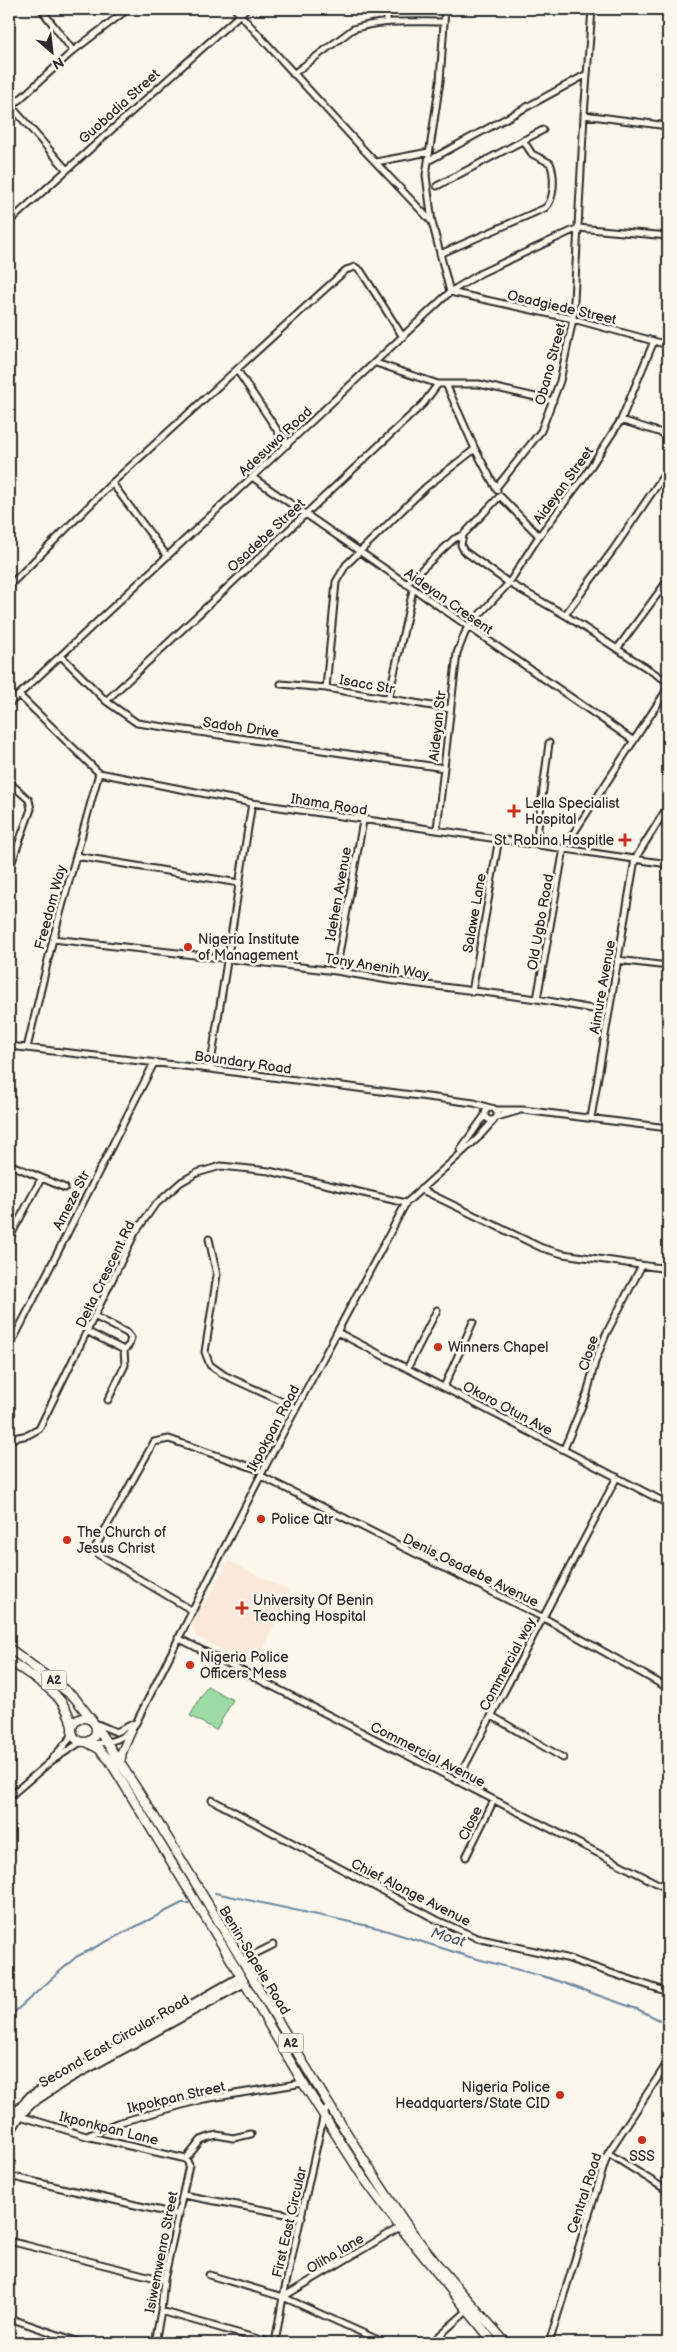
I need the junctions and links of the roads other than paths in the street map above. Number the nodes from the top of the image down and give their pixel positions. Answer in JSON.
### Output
{"nodes":[{"id":1,"x":41,"y":9,"type":"edge"},
{"id":2,"x":128,"y":9,"type":"edge"},
{"id":3,"x":235,"y":9,"type":"edge"},
{"id":4,"x":246,"y":9,"type":"edge"},
{"id":5,"x":387,"y":9,"type":"edge"},
{"id":6,"x":446,"y":9,"type":"edge"},
{"id":7,"x":592,"y":9,"type":"edge"},
{"id":8,"x":240,"y":14,"type":"junction"},
{"id":9,"x":387,"y":22,"type":"junction"},
{"id":10,"x":444,"y":22,"type":"junction"},
{"id":11,"x":73,"y":51,"type":"junction"},
{"id":12,"x":293,"y":74,"type":"junction"},
{"id":13,"x":587,"y":74,"type":"junction"},
{"id":14,"x":10,"y":108,"type":"edge"},
{"id":15,"x":584,"y":115,"type":"junction"},
{"id":16,"x":668,"y":126,"type":"edge"},
{"id":17,"x":543,"y":130,"type":"dead end"},
{"id":18,"x":522,"y":140,"type":"junction"},
{"id":19,"x":429,"y":152,"type":"junction"},
{"id":20,"x":428,"y":161,"type":"junction"},
{"id":21,"x":376,"y":162,"type":"junction"},
{"id":22,"x":66,"y":169,"type":"junction"},
{"id":23,"x":437,"y":186,"type":"dead end"},
{"id":24,"x":9,"y":222,"type":"edge"},
{"id":25,"x":432,"y":222,"type":"junction"},
{"id":26,"x":578,"y":228,"type":"junction"},
{"id":27,"x":668,"y":236,"type":"edge"},
{"id":28,"x":440,"y":254,"type":"junction"},
{"id":29,"x":450,"y":292,"type":"junction"},
{"id":30,"x":573,"y":319,"type":"junction"},
{"id":31,"x":668,"y":334,"type":"edge"},
{"id":32,"x":403,"y":337,"type":"junction"},
{"id":33,"x":654,"y":341,"type":"junction"},
{"id":34,"x":667,"y":344,"type":"edge"},
{"id":35,"x":376,"y":363,"type":"junction"},
{"id":36,"x":237,"y":370,"type":"junction"},
{"id":37,"x":438,"y":384,"type":"junction"},
{"id":38,"x":446,"y":384,"type":"junction"},
{"id":39,"x":553,"y":401,"type":"junction"},
{"id":40,"x":621,"y":420,"type":"junction"},
{"id":41,"x":668,"y":434,"type":"edge"},
{"id":42,"x":287,"y":445,"type":"junction"},
{"id":43,"x":475,"y":449,"type":"junction"},
{"id":44,"x":668,"y":469,"type":"edge"},
{"id":45,"x":252,"y":477,"type":"junction"},
{"id":46,"x":112,"y":483,"type":"junction"},
{"id":47,"x":496,"y":488,"type":"junction"},
{"id":48,"x":500,"y":496,"type":"junction"},
{"id":49,"x":305,"y":514,"type":"junction"},
{"id":50,"x":463,"y":535,"type":"junction"},
{"id":51,"x":539,"y":536,"type":"junction"},
{"id":52,"x":358,"y":552,"type":"junction"},
{"id":53,"x":167,"y":556,"type":"junction"},
{"id":54,"x":668,"y":580,"type":"edge"},
{"id":55,"x":509,"y":583,"type":"junction"},
{"id":56,"x":406,"y":584,"type":"junction"},
{"id":57,"x":9,"y":586,"type":"edge"},
{"id":58,"x":413,"y":590,"type":"junction"},
{"id":59,"x":565,"y":615,"type":"junction"},
{"id":60,"x":467,"y":628,"type":"junction"},
{"id":61,"x":617,"y":648,"type":"junction"},
{"id":62,"x":61,"y":656,"type":"junction"},
{"id":63,"x":668,"y":682,"type":"edge"},
{"id":64,"x":281,"y":684,"type":"dead end"},
{"id":65,"x":326,"y":688,"type":"junction"},
{"id":66,"x":668,"y":688,"type":"edge"},
{"id":67,"x":19,"y":695,"type":"junction"},
{"id":68,"x":388,"y":700,"type":"junction"},
{"id":69,"x":106,"y":701,"type":"junction"},
{"id":70,"x":9,"y":704,"type":"edge"},
{"id":71,"x":450,"y":709,"type":"junction"},
{"id":72,"x":634,"y":741,"type":"junction"},
{"id":73,"x":549,"y":743,"type":"dead end"},
{"id":74,"x":444,"y":768,"type":"junction"},
{"id":75,"x":99,"y":773,"type":"junction"},
{"id":76,"x":9,"y":782,"type":"edge"},
{"id":77,"x":252,"y":803,"type":"junction"},
{"id":78,"x":668,"y":806,"type":"edge"},
{"id":79,"x":363,"y":821,"type":"junction"},
{"id":80,"x":437,"y":829,"type":"junction"},
{"id":81,"x":499,"y":838,"type":"junction"},
{"id":82,"x":536,"y":844,"type":"junction"},
{"id":83,"x":564,"y":848,"type":"junction"},
{"id":84,"x":76,"y":856,"type":"junction"},
{"id":85,"x":636,"y":860,"type":"junction"},
{"id":86,"x":668,"y":864,"type":"edge"},
{"id":87,"x":9,"y":870,"type":"edge"},
{"id":88,"x":239,"y":884,"type":"junction"},
{"id":89,"x":52,"y":939,"type":"junction"},
{"id":90,"x":226,"y":958,"type":"junction"},
{"id":91,"x":617,"y":960,"type":"junction"},
{"id":92,"x":668,"y":966,"type":"edge"},
{"id":93,"x":336,"y":971,"type":"junction"},
{"id":94,"x":472,"y":992,"type":"junction"},
{"id":95,"x":537,"y":1000,"type":"junction"},
{"id":96,"x":609,"y":1012,"type":"junction"},
{"id":97,"x":9,"y":1046,"type":"edge"},
{"id":98,"x":26,"y":1048,"type":"junction"},
{"id":99,"x":154,"y":1063,"type":"junction"},
{"id":100,"x":210,"y":1069,"type":"junction"},
{"id":101,"x":474,"y":1103,"type":"junction"},
{"id":102,"x":492,"y":1109,"type":"junction"},
{"id":103,"x":523,"y":1110,"type":"junction"},
{"id":104,"x":485,"y":1114,"type":"junction"},
{"id":105,"x":495,"y":1118,"type":"junction"},
{"id":106,"x":591,"y":1118,"type":"junction"},
{"id":107,"x":668,"y":1128,"type":"edge"},
{"id":108,"x":453,"y":1158,"type":"junction"},
{"id":109,"x":9,"y":1164,"type":"edge"},
{"id":110,"x":41,"y":1179,"type":"junction"},
{"id":111,"x":64,"y":1188,"type":"dead end"},
{"id":112,"x":420,"y":1189,"type":"junction"},
{"id":113,"x":406,"y":1203,"type":"junction"},
{"id":114,"x":9,"y":1239,"type":"edge"},
{"id":115,"x":209,"y":1239,"type":"dead end"},
{"id":116,"x":641,"y":1267,"type":"junction"},
{"id":117,"x":668,"y":1269,"type":"edge"},
{"id":118,"x":437,"y":1310,"type":"dead end"},
{"id":119,"x":96,"y":1317,"type":"junction"},
{"id":120,"x":473,"y":1322,"type":"dead end"},
{"id":121,"x":88,"y":1332,"type":"junction"},
{"id":122,"x":337,"y":1332,"type":"junction"},
{"id":123,"x":9,"y":1348,"type":"edge"},
{"id":124,"x":122,"y":1350,"type":"junction"},
{"id":125,"x":408,"y":1368,"type":"junction"},
{"id":126,"x":444,"y":1387,"type":"junction"},
{"id":127,"x":108,"y":1400,"type":"dead end"},
{"id":128,"x":296,"y":1408,"type":"junction"},
{"id":129,"x":9,"y":1439,"type":"edge"},
{"id":130,"x":564,"y":1449,"type":"junction"},
{"id":131,"x":262,"y":1473,"type":"junction"},
{"id":132,"x":617,"y":1477,"type":"junction"},
{"id":133,"x":668,"y":1504,"type":"edge"},
{"id":134,"x":193,"y":1611,"type":"junction"},
{"id":135,"x":544,"y":1618,"type":"junction"},
{"id":136,"x":178,"y":1638,"type":"junction"},
{"id":137,"x":9,"y":1648,"type":"edge"},
{"id":138,"x":9,"y":1660,"type":"edge"},
{"id":139,"x":668,"y":1688,"type":"edge"},
{"id":140,"x":492,"y":1716,"type":"junction"},
{"id":141,"x":136,"y":1723,"type":"junction"},
{"id":142,"x":95,"y":1724,"type":"junction"},
{"id":143,"x":73,"y":1731,"type":"junction"},
{"id":144,"x":131,"y":1731,"type":"junction"},
{"id":145,"x":87,"y":1743,"type":"junction"},
{"id":146,"x":107,"y":1743,"type":"junction"},
{"id":147,"x":563,"y":1758,"type":"dead end"},
{"id":148,"x":50,"y":1762,"type":"junction"},
{"id":149,"x":120,"y":1764,"type":"junction"},
{"id":150,"x":457,"y":1781,"type":"junction"},
{"id":151,"x":9,"y":1797,"type":"edge"},
{"id":152,"x":212,"y":1800,"type":"dead end"},
{"id":153,"x":494,"y":1800,"type":"junction"},
{"id":154,"x":466,"y":1857,"type":"dead end"},
{"id":155,"x":668,"y":1889,"type":"edge"},
{"id":156,"x":274,"y":1945,"type":"dead end"},
{"id":157,"x":241,"y":1961,"type":"junction"},
{"id":158,"x":242,"y":1980,"type":"junction"},
{"id":159,"x":668,"y":1992,"type":"edge"},
{"id":160,"x":668,"y":2062,"type":"edge"},
{"id":161,"x":303,"y":2083,"type":"junction"},
{"id":162,"x":326,"y":2110,"type":"junction"},
{"id":163,"x":20,"y":2116,"type":"junction"},
{"id":164,"x":9,"y":2120,"type":"edge"},
{"id":165,"x":9,"y":2134,"type":"edge"},
{"id":166,"x":251,"y":2134,"type":"dead end"},
{"id":167,"x":86,"y":2136,"type":"junction"},
{"id":168,"x":608,"y":2153,"type":"junction"},
{"id":169,"x":186,"y":2159,"type":"junction"},
{"id":170,"x":9,"y":2176,"type":"edge"},
{"id":171,"x":668,"y":2191,"type":"edge"},
{"id":172,"x":183,"y":2194,"type":"junction"},
{"id":173,"x":179,"y":2216,"type":"junction"},
{"id":174,"x":302,"y":2217,"type":"junction"},
{"id":175,"x":400,"y":2227,"type":"junction"},
{"id":176,"x":9,"y":2240,"type":"edge"},
{"id":177,"x":209,"y":2275,"type":"dead end"},
{"id":178,"x":164,"y":2280,"type":"junction"},
{"id":179,"x":283,"y":2297,"type":"junction"},
{"id":180,"x":162,"y":2311,"type":"junction"},
{"id":181,"x":466,"y":2311,"type":"junction"},
{"id":182,"x":9,"y":2318,"type":"edge"},
{"id":183,"x":82,"y":2343,"type":"edge"},
{"id":184,"x":155,"y":2343,"type":"edge"},
{"id":185,"x":274,"y":2343,"type":"edge"},
{"id":186,"x":385,"y":2343,"type":"edge"},
{"id":187,"x":431,"y":2343,"type":"edge"},
{"id":188,"x":494,"y":2343,"type":"edge"},
{"id":189,"x":506,"y":2343,"type":"edge"},
{"id":190,"x":549,"y":2343,"type":"edge"}],
"edges":[{"from":1,"to":11,"type":"street"},
{"from":2,"to":11,"type":"street"},
{"from":3,"to":8,"type":"street"},
{"from":4,"to":8,"type":"street","name":"Guobadia Street"},
{"from":5,"to":9,"type":"street"},
{"from":6,"to":10,"type":"street"},
{"from":7,"to":13,"type":"street","name":"Obano Street"},
{"from":8,"to":12,"type":"street"},
{"from":8,"to":22,"type":"street","name":"Guobadia Street"},
{"from":9,"to":10,"type":"street"},
{"from":9,"to":12,"type":"street"},
{"from":10,"to":19,"type":"street"},
{"from":11,"to":14,"type":"street"},
{"from":12,"to":21,"type":"street"},
{"from":13,"to":15,"type":"street","name":"Obano Street"},
{"from":13,"to":20,"type":"street"},
{"from":14,"to":22,"type":"street"},
{"from":15,"to":16,"type":"street"},
{"from":15,"to":26,"type":"street","name":"Obano Street"},
{"from":17,"to":18,"type":"street"},
{"from":18,"to":23,"type":"street"},
{"from":18,"to":28,"type":"street"},
{"from":19,"to":20,"type":"street"},
{"from":19,"to":21,"type":"street"},
{"from":20,"to":25,"type":"street"},
{"from":21,"to":25,"type":"street"},
{"from":22,"to":24,"type":"street","name":"Guobadia Street"},
{"from":25,"to":28,"type":"street"},
{"from":26,"to":27,"type":"street"},
{"from":26,"to":29,"type":"street","name":"Adesuwa Road"},
{"from":26,"to":30,"type":"street","name":"Obano Street"},
{"from":28,"to":29,"type":"street"},
{"from":29,"to":30,"type":"street","name":"Osadgiede Street"},
{"from":29,"to":32,"type":"street","name":"Adesuwa Road"},
{"from":30,"to":33,"type":"street","name":"Osadgiede Street"},
{"from":30,"to":39,"type":"street","name":"Obano Street"},
{"from":31,"to":34,"type":"street"},
{"from":32,"to":35,"type":"street","name":"Adesuwa Road"},
{"from":32,"to":36,"type":"street"},
{"from":33,"to":34,"type":"street","name":"Osadgiede Street"},
{"from":33,"to":40,"type":"street","name":"Aideyan Street"},
{"from":35,"to":37,"type":"street"},
{"from":35,"to":42,"type":"street","name":"Adesuwa Road"},
{"from":36,"to":42,"type":"street"},
{"from":36,"to":46,"type":"street"},
{"from":37,"to":38,"type":"street"},
{"from":37,"to":49,"type":"street","name":"Osadebe Street"},
{"from":38,"to":39,"type":"street"},
{"from":38,"to":43,"type":"street"},
{"from":39,"to":47,"type":"street","name":"Obano Street"},
{"from":40,"to":41,"type":"street"},
{"from":40,"to":51,"type":"street","name":"Aideyan Street"},
{"from":42,"to":45,"type":"street","name":"Adesuwa Road"},
{"from":43,"to":47,"type":"street"},
{"from":43,"to":52,"type":"street"},
{"from":44,"to":59,"type":"street"},
{"from":45,"to":49,"type":"street","name":"Aideyan Cresent"},
{"from":45,"to":53,"type":"street","name":"Adesuwa Road"},
{"from":46,"to":53,"type":"street"},
{"from":46,"to":57,"type":"street"},
{"from":47,"to":48,"type":"street"},
{"from":48,"to":50,"type":"street"},
{"from":48,"to":51,"type":"street"},
{"from":49,"to":52,"type":"street","name":"Aideyan Cresent"},
{"from":49,"to":69,"type":"street","name":"Osadebe Street"},
{"from":50,"to":55,"type":"street"},
{"from":50,"to":56,"type":"street"},
{"from":51,"to":55,"type":"street","name":"Aideyan Street"},
{"from":52,"to":56,"type":"street","name":"Aideyan Cresent"},
{"from":52,"to":65,"type":"street"},
{"from":53,"to":62,"type":"street","name":"Adesuwa Road"},
{"from":54,"to":61,"type":"street"},
{"from":55,"to":59,"type":"street"},
{"from":55,"to":60,"type":"street","name":"Aideyan Street"},
{"from":56,"to":58,"type":"street","name":"Aideyan Cresent"},
{"from":58,"to":60,"type":"street","name":"Aideyan Cresent"},
{"from":58,"to":68,"type":"street"},
{"from":59,"to":61,"type":"street"},
{"from":60,"to":71,"type":"street","name":"Aideyan Str"},
{"from":60,"to":72,"type":"street","name":"Aideyan Cresent"},
{"from":61,"to":63,"type":"street"},
{"from":62,"to":67,"type":"street","name":"Adesuwa Road"},
{"from":62,"to":69,"type":"street","name":"Sadoh Drive"},
{"from":64,"to":65,"type":"street","name":"Isacc Str"},
{"from":65,"to":68,"type":"street","name":"Isacc Str"},
{"from":66,"to":72,"type":"street"},
{"from":67,"to":70,"type":"street","name":"Adesuwa Road"},
{"from":67,"to":75,"type":"street"},
{"from":68,"to":71,"type":"street","name":"Isacc Str"},
{"from":69,"to":74,"type":"street","name":"Sadoh Drive"},
{"from":71,"to":74,"type":"street","name":"Aideyan Str"},
{"from":72,"to":83,"type":"street"},
{"from":73,"to":82,"type":"street"},
{"from":74,"to":80,"type":"street","name":"Aideyan Str"},
{"from":75,"to":77,"type":"street","name":"Ihama Road"},
{"from":75,"to":84,"type":"street","name":"Freedom Way"},
{"from":76,"to":87,"type":"street"},
{"from":77,"to":79,"type":"street","name":"Ihama Road"},
{"from":77,"to":88,"type":"street"},
{"from":78,"to":85,"type":"street","name":"Aimure Avenue"},
{"from":79,"to":80,"type":"street","name":"Ihama Road"},
{"from":79,"to":93,"type":"street","name":"Idehen Avenue"},
{"from":80,"to":81,"type":"street","name":"Ihama Road"},
{"from":81,"to":82,"type":"street","name":"Ihama Road"},
{"from":81,"to":94,"type":"street","name":"Salawe Lane"},
{"from":82,"to":83,"type":"street","name":"Ihama Road"},
{"from":83,"to":85,"type":"street","name":"Ihama Road"},
{"from":83,"to":95,"type":"street","name":"Old Ugbo Road"},
{"from":84,"to":88,"type":"street"},
{"from":84,"to":89,"type":"street","name":"Freedom Way"},
{"from":85,"to":86,"type":"street","name":"Ihama Road"},
{"from":85,"to":91,"type":"street","name":"Aimure Avenue"},
{"from":88,"to":90,"type":"street"},
{"from":89,"to":90,"type":"street","name":"Tony Anenih Way"},
{"from":89,"to":98,"type":"street","name":"Freedom Way"},
{"from":90,"to":93,"type":"street","name":"Tony Anenih Way"},
{"from":90,"to":100,"type":"street"},
{"from":91,"to":92,"type":"street"},
{"from":91,"to":96,"type":"street","name":"Aimure Avenue"},
{"from":93,"to":94,"type":"street","name":"Tony Anenih Way"},
{"from":94,"to":95,"type":"street","name":"Tony Anenih Way"},
{"from":95,"to":96,"type":"street","name":"Tony Anenih Way"},
{"from":96,"to":106,"type":"street","name":"Aimure Avenue"},
{"from":97,"to":98,"type":"street","name":"Boundary Road"},
{"from":98,"to":99,"type":"street","name":"Boundary Road"},
{"from":99,"to":100,"type":"street","name":"Boundary Road"},
{"from":99,"to":123,"type":"street","name":"Ameze Str"},
{"from":100,"to":101,"type":"street","name":"Boundary Road"},
{"from":101,"to":102,"type":"street","name":"Boundary Road"},
{"from":101,"to":104,"type":"street"},
{"from":102,"to":103,"type":"street","name":"Boundary Road"},
{"from":102,"to":104,"type":"street","name":"Ikpokpan Road"},
{"from":102,"to":105,"type":"street"},
{"from":103,"to":105,"type":"street","name":"Boundary Road"},
{"from":103,"to":106,"type":"street","name":"Boundary Road"},
{"from":104,"to":105,"type":"street"},
{"from":104,"to":108,"type":"street","name":"Ikpokpan Road"},
{"from":105,"to":108,"type":"street","name":"Ikpokpan Road"},
{"from":106,"to":107,"type":"street","name":"Boundary Road"},
{"from":108,"to":112,"type":"street","name":"Ikpokpan Road"},
{"from":109,"to":110,"type":"street"},
{"from":110,"to":111,"type":"street"},
{"from":110,"to":114,"type":"street"},
{"from":112,"to":113,"type":"street","name":"Ikpokpan Road"},
{"from":112,"to":116,"type":"street"},
{"from":113,"to":119,"type":"street","name":"Delta Crescent Rd"},
{"from":113,"to":122,"type":"street","name":"Ikpokpan Road"},
{"from":115,"to":128,"type":"street"},
{"from":116,"to":117,"type":"street"},
{"from":116,"to":130,"type":"street","name":"Close"},
{"from":118,"to":125,"type":"street"},
{"from":119,"to":121,"type":"street","name":"Delta Crescent Rd"},
{"from":119,"to":124,"type":"street"},
{"from":120,"to":126,"type":"street"},
{"from":121,"to":124,"type":"street"},
{"from":121,"to":129,"type":"street","name":"Delta Crescent Rd"},
{"from":122,"to":125,"type":"street","name":"Okoro Otun Ave"},
{"from":122,"to":128,"type":"street","name":"Ikpokpan Road"},
{"from":124,"to":127,"type":"street"},
{"from":125,"to":126,"type":"street","name":"Okoro Otun Ave"},
{"from":126,"to":130,"type":"street","name":"Okoro Otun Ave"},
{"from":128,"to":131,"type":"street","name":"Ikpokpan Road"},
{"from":130,"to":132,"type":"street","name":"Okoro Otun Ave"},
{"from":131,"to":134,"type":"street","name":"Ikpokpan Road"},
{"from":131,"to":134,"type":"street","name":"Denis Osadebe Avenue"},
{"from":131,"to":135,"type":"street","name":"Denis Osadebe Avenue"},
{"from":132,"to":133,"type":"street","name":"Okoro Otun Ave"},
{"from":132,"to":135,"type":"street","name":"Commercial way"},
{"from":134,"to":136,"type":"street","name":"Ikpokpan Road"},
{"from":135,"to":139,"type":"street","name":"Denis Osadebe Avenue"},
{"from":135,"to":140,"type":"street","name":"Commercial way"},
{"from":136,"to":141,"type":"street","name":"Ikpokpan Road"},
{"from":136,"to":150,"type":"street","name":"Commercial Avenue"},
{"from":137,"to":142,"type":"highway","number":"A2"},
{"from":138,"to":143,"type":"highway","number":"A2"},
{"from":140,"to":147,"type":"street"},
{"from":140,"to":150,"type":"street","name":"Commercial way"},
{"from":141,"to":142,"type":"street"},
{"from":141,"to":144,"type":"street","name":"Ikpokpan Road"},
{"from":142,"to":143,"type":"highway"},
{"from":142,"to":145,"type":"highway"},
{"from":142,"to":146,"type":"highway","name":"Benin-Sapele Road","number":"A2"},
{"from":143,"to":145,"type":"highway","number":"A2"},
{"from":143,"to":148,"type":"street"},
{"from":144,"to":146,"type":"street"},
{"from":144,"to":149,"type":"highway"},
{"from":145,"to":146,"type":"street"},
{"from":145,"to":148,"type":"street"},
{"from":145,"to":158,"type":"highway","name":"Benin-Sapele Road","number":"A2"},
{"from":146,"to":149,"type":"highway","name":"Benin-Sapele Road","number":"A2"},
{"from":148,"to":151,"type":"street"},
{"from":149,"to":157,"type":"highway","name":"Benin-Sapele Road","number":"A2"},
{"from":150,"to":153,"type":"street","name":"Commercial Avenue"},
{"from":152,"to":159,"type":"street","name":"Chief Alonge Avenue"},
{"from":153,"to":154,"type":"street","name":"Close"},
{"from":153,"to":155,"type":"street","name":"Commercial Avenue"},
{"from":156,"to":157,"type":"street"},
{"from":157,"to":162,"type":"highway","name":"Benin-Sapele Road","number":"A2"},
{"from":158,"to":161,"type":"highway","name":"Benin-Sapele Road","number":"A2"},
{"from":158,"to":163,"type":"main road","name":"Second East Circular Road"},
{"from":158,"to":164,"type":"main road","name":"Second East Circular Road"},
{"from":160,"to":168,"type":"street","name":"Central Road"},
{"from":161,"to":162,"type":"highway","name":"Benin-Sapele Road","number":"A2"},
{"from":161,"to":167,"type":"street","name":"Ikpokpan Street"},
{"from":162,"to":174,"type":"street","name":"First East Circular"},
{"from":162,"to":175,"type":"highway","name":"Benin-Sapele Road","number":"A2"},
{"from":162,"to":189,"type":"highway","name":"Benin-Sapele Road","number":"A2"},
{"from":163,"to":165,"type":"main road","name":"Second East Circular Road"},
{"from":163,"to":167,"type":"street","name":"Ikponkpan Lane"},
{"from":166,"to":169,"type":"street"},
{"from":167,"to":169,"type":"street","name":"Ikponkpan Lane"},
{"from":168,"to":171,"type":"street"},
{"from":168,"to":190,"type":"street","name":"Central Road"},
{"from":169,"to":172,"type":"street","name":"Isiwemwenro Street"},
{"from":170,"to":173,"type":"street"},
{"from":172,"to":173,"type":"street","name":"Isiwemwenro Street"},
{"from":172,"to":174,"type":"street"},
{"from":173,"to":178,"type":"street","name":"Isiwemwenro Street"},
{"from":174,"to":179,"type":"street","name":"First East Circular"},
{"from":175,"to":179,"type":"street","name":"Oliha lane"},
{"from":175,"to":181,"type":"highway","name":"Benin-Sapele Road","number":"A2"},
{"from":176,"to":178,"type":"street"},
{"from":177,"to":179,"type":"street"},
{"from":178,"to":180,"type":"street","name":"Isiwemwenro Street"},
{"from":179,"to":185,"type":"street","name":"First East Circular"},
{"from":179,"to":186,"type":"street"},
{"from":180,"to":184,"type":"street","name":"Isiwemwenro Street"},
{"from":180,"to":185,"type":"street"},
{"from":181,"to":187,"type":"street"},
{"from":181,"to":188,"type":"highway","name":"Benin-Sapele Road","number":"A2"},
{"from":182,"to":183,"type":"street"}]}
